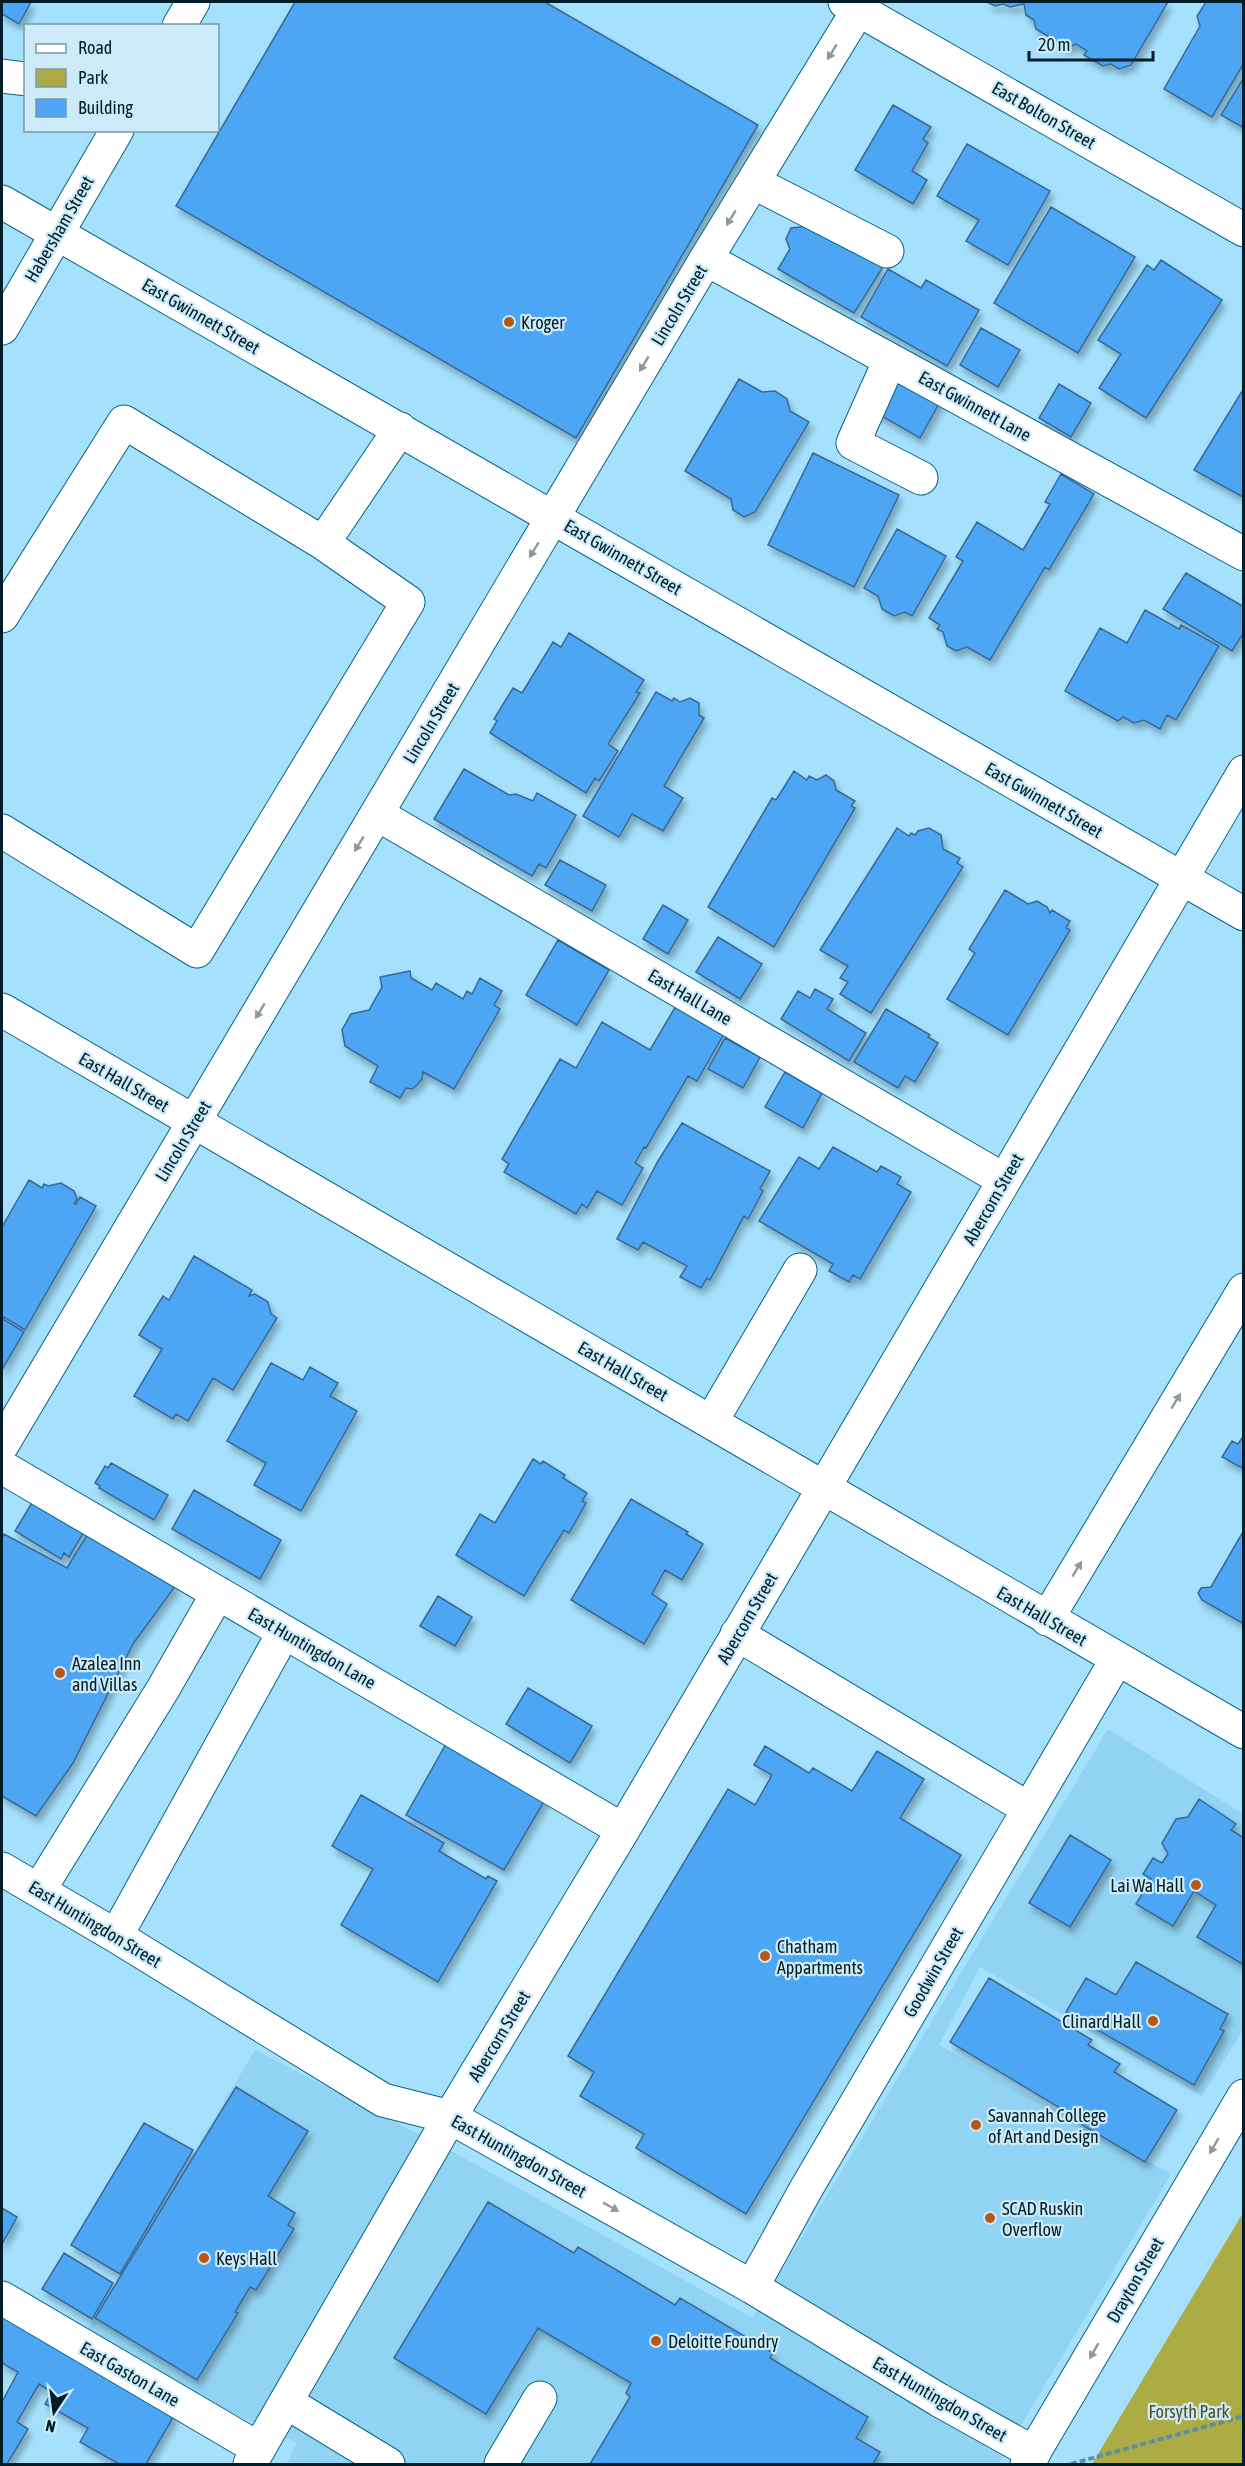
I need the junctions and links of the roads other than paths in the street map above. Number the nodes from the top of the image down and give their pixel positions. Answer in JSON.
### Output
{"nodes":[{"id":1,"x":193,"y":2,"type":"edge"},
{"id":2,"x":855,"y":4,"type":"edge"},
{"id":3,"x":180,"y":24,"type":"edge"},
{"id":4,"x":2,"y":76,"type":"edge"},
{"id":5,"x":24,"y":79,"type":"edge"},
{"id":6,"x":116,"y":132,"type":"edge"},
{"id":7,"x":753,"y":182,"type":"junction"},
{"id":8,"x":2,"y":202,"type":"edge"},
{"id":9,"x":1244,"y":230,"type":"edge"},
{"id":10,"x":57,"y":233,"type":"junction"},
{"id":11,"x":887,"y":251,"type":"dead end"},
{"id":12,"x":706,"y":259,"type":"junction"},
{"id":13,"x":2,"y":328,"type":"edge"},
{"id":14,"x":890,"y":360,"type":"junction"},
{"id":15,"x":400,"y":429,"type":"junction"},
{"id":16,"x":921,"y":478,"type":"dead end"},
{"id":17,"x":553,"y":518,"type":"junction"},
{"id":18,"x":323,"y":543,"type":"junction"},
{"id":19,"x":1244,"y":554,"type":"edge"},
{"id":20,"x":4,"y":607,"type":"edge"},
{"id":21,"x":1244,"y":772,"type":"edge"},
{"id":22,"x":377,"y":814,"type":"junction"},
{"id":23,"x":2,"y":831,"type":"edge"},
{"id":24,"x":1181,"y":878,"type":"junction"},
{"id":25,"x":1244,"y":914,"type":"edge"},
{"id":26,"x":2,"y":1010,"type":"edge"},
{"id":27,"x":194,"y":1122,"type":"junction"},
{"id":28,"x":1004,"y":1180,"type":"junction"},
{"id":29,"x":800,"y":1270,"type":"dead end"},
{"id":30,"x":1244,"y":1290,"type":"edge"},
{"id":31,"x":711,"y":1422,"type":"junction"},
{"id":32,"x":2,"y":1445,"type":"edge"},
{"id":33,"x":2,"y":1467,"type":"edge"},
{"id":34,"x":823,"y":1488,"type":"junction"},
{"id":35,"x":218,"y":1593,"type":"junction"},
{"id":36,"x":1047,"y":1619,"type":"junction"},
{"id":37,"x":284,"y":1632,"type":"junction"},
{"id":38,"x":737,"y":1634,"type":"junction"},
{"id":39,"x":1117,"y":1659,"type":"junction"},
{"id":40,"x":1244,"y":1732,"type":"edge"},
{"id":41,"x":1029,"y":1809,"type":"junction"},
{"id":42,"x":622,"y":1830,"type":"junction"},
{"id":43,"x":2,"y":1869,"type":"edge"},
{"id":44,"x":39,"y":1890,"type":"junction"},
{"id":45,"x":116,"y":1936,"type":"junction"},
{"id":46,"x":1244,"y":2096,"type":"edge"},
{"id":47,"x":450,"y":2117,"type":"junction"},
{"id":48,"x":752,"y":2287,"type":"junction"},
{"id":49,"x":2,"y":2298,"type":"edge"},
{"id":50,"x":540,"y":2398,"type":"dead end"},
{"id":51,"x":286,"y":2402,"type":"junction"},
{"id":52,"x":255,"y":2457,"type":"edge"},
{"id":53,"x":1030,"y":2459,"type":"edge"},
{"id":54,"x":388,"y":2464,"type":"edge"},
{"id":55,"x":501,"y":2464,"type":"edge"}],
"edges":[{"from":1,"to":3,"type":"street"},
{"from":2,"to":7,"type":"street","name":"Lincoln Street","one_way":true},
{"from":2,"to":9,"type":"street","name":"East Bolton Street"},
{"from":4,"to":5,"type":"street"},
{"from":6,"to":10,"type":"street","name":"Habersham Street"},
{"from":7,"to":11,"type":"street"},
{"from":7,"to":12,"type":"street","name":"Lincoln Street","one_way":true},
{"from":8,"to":10,"type":"street","name":"East Gwinnett Street"},
{"from":10,"to":13,"type":"street","name":"Habersham Street"},
{"from":10,"to":15,"type":"street","name":"East Gwinnett Street"},
{"from":12,"to":14,"type":"street","name":"East Gwinnett Lane"},
{"from":12,"to":17,"type":"street","name":"Lincoln Street","one_way":true},
{"from":14,"to":16,"type":"street"},
{"from":14,"to":19,"type":"street","name":"East Gwinnett Lane"},
{"from":15,"to":17,"type":"street","name":"East Gwinnett Street"},
{"from":15,"to":18,"type":"street"},
{"from":17,"to":22,"type":"street","name":"Lincoln Street","one_way":true},
{"from":17,"to":24,"type":"street","name":"East Gwinnett Street"},
{"from":18,"to":20,"type":"street"},
{"from":18,"to":23,"type":"street"},
{"from":21,"to":24,"type":"street","name":"Abercorn Street"},
{"from":22,"to":27,"type":"street","name":"Lincoln Street","one_way":true},
{"from":22,"to":28,"type":"street","name":"East Hall Lane"},
{"from":24,"to":25,"type":"street","name":"East Gwinnett Street"},
{"from":24,"to":28,"type":"street","name":"Abercorn Street"},
{"from":26,"to":27,"type":"street","name":"East Hall Street"},
{"from":27,"to":31,"type":"street","name":"East Hall Street"},
{"from":27,"to":32,"type":"street","name":"Lincoln Street"},
{"from":28,"to":34,"type":"street","name":"Abercorn Street"},
{"from":29,"to":31,"type":"street"},
{"from":36,"to":30,"type":"street","one_way":true},
{"from":31,"to":34,"type":"street","name":"East Hall Street"},
{"from":33,"to":35,"type":"street","name":"East Huntingdon Lane"},
{"from":34,"to":36,"type":"street","name":"East Hall Street"},
{"from":34,"to":38,"type":"street","name":"Abercorn Street"},
{"from":35,"to":37,"type":"street","name":"East Huntingdon Lane"},
{"from":35,"to":44,"type":"street"},
{"from":36,"to":39,"type":"street","name":"East Hall Street"},
{"from":37,"to":42,"type":"street","name":"East Huntingdon Lane"},
{"from":37,"to":45,"type":"street"},
{"from":38,"to":41,"type":"street"},
{"from":38,"to":42,"type":"street","name":"Abercorn Street"},
{"from":39,"to":40,"type":"street","name":"East Hall Street"},
{"from":39,"to":41,"type":"street","name":"Goodwin Street"},
{"from":41,"to":48,"type":"street","name":"Goodwin Street"},
{"from":42,"to":47,"type":"street","name":"Abercorn Street"},
{"from":43,"to":44,"type":"street","name":"East Huntingdon Street"},
{"from":44,"to":45,"type":"street","name":"East Huntingdon Street"},
{"from":45,"to":47,"type":"street","name":"East Huntingdon Street"},
{"from":46,"to":53,"type":"street","name":"Drayton Street","one_way":true},
{"from":47,"to":48,"type":"street","name":"East Huntingdon Street","one_way":true},
{"from":47,"to":51,"type":"street","name":"Abercorn Street"},
{"from":48,"to":53,"type":"street","name":"East Huntingdon Street"},
{"from":49,"to":52,"type":"street","name":"East Gaston Lane"},
{"from":50,"to":55,"type":"street"},
{"from":51,"to":52,"type":"street","name":"Abercorn Street"},
{"from":51,"to":54,"type":"street"}]}
